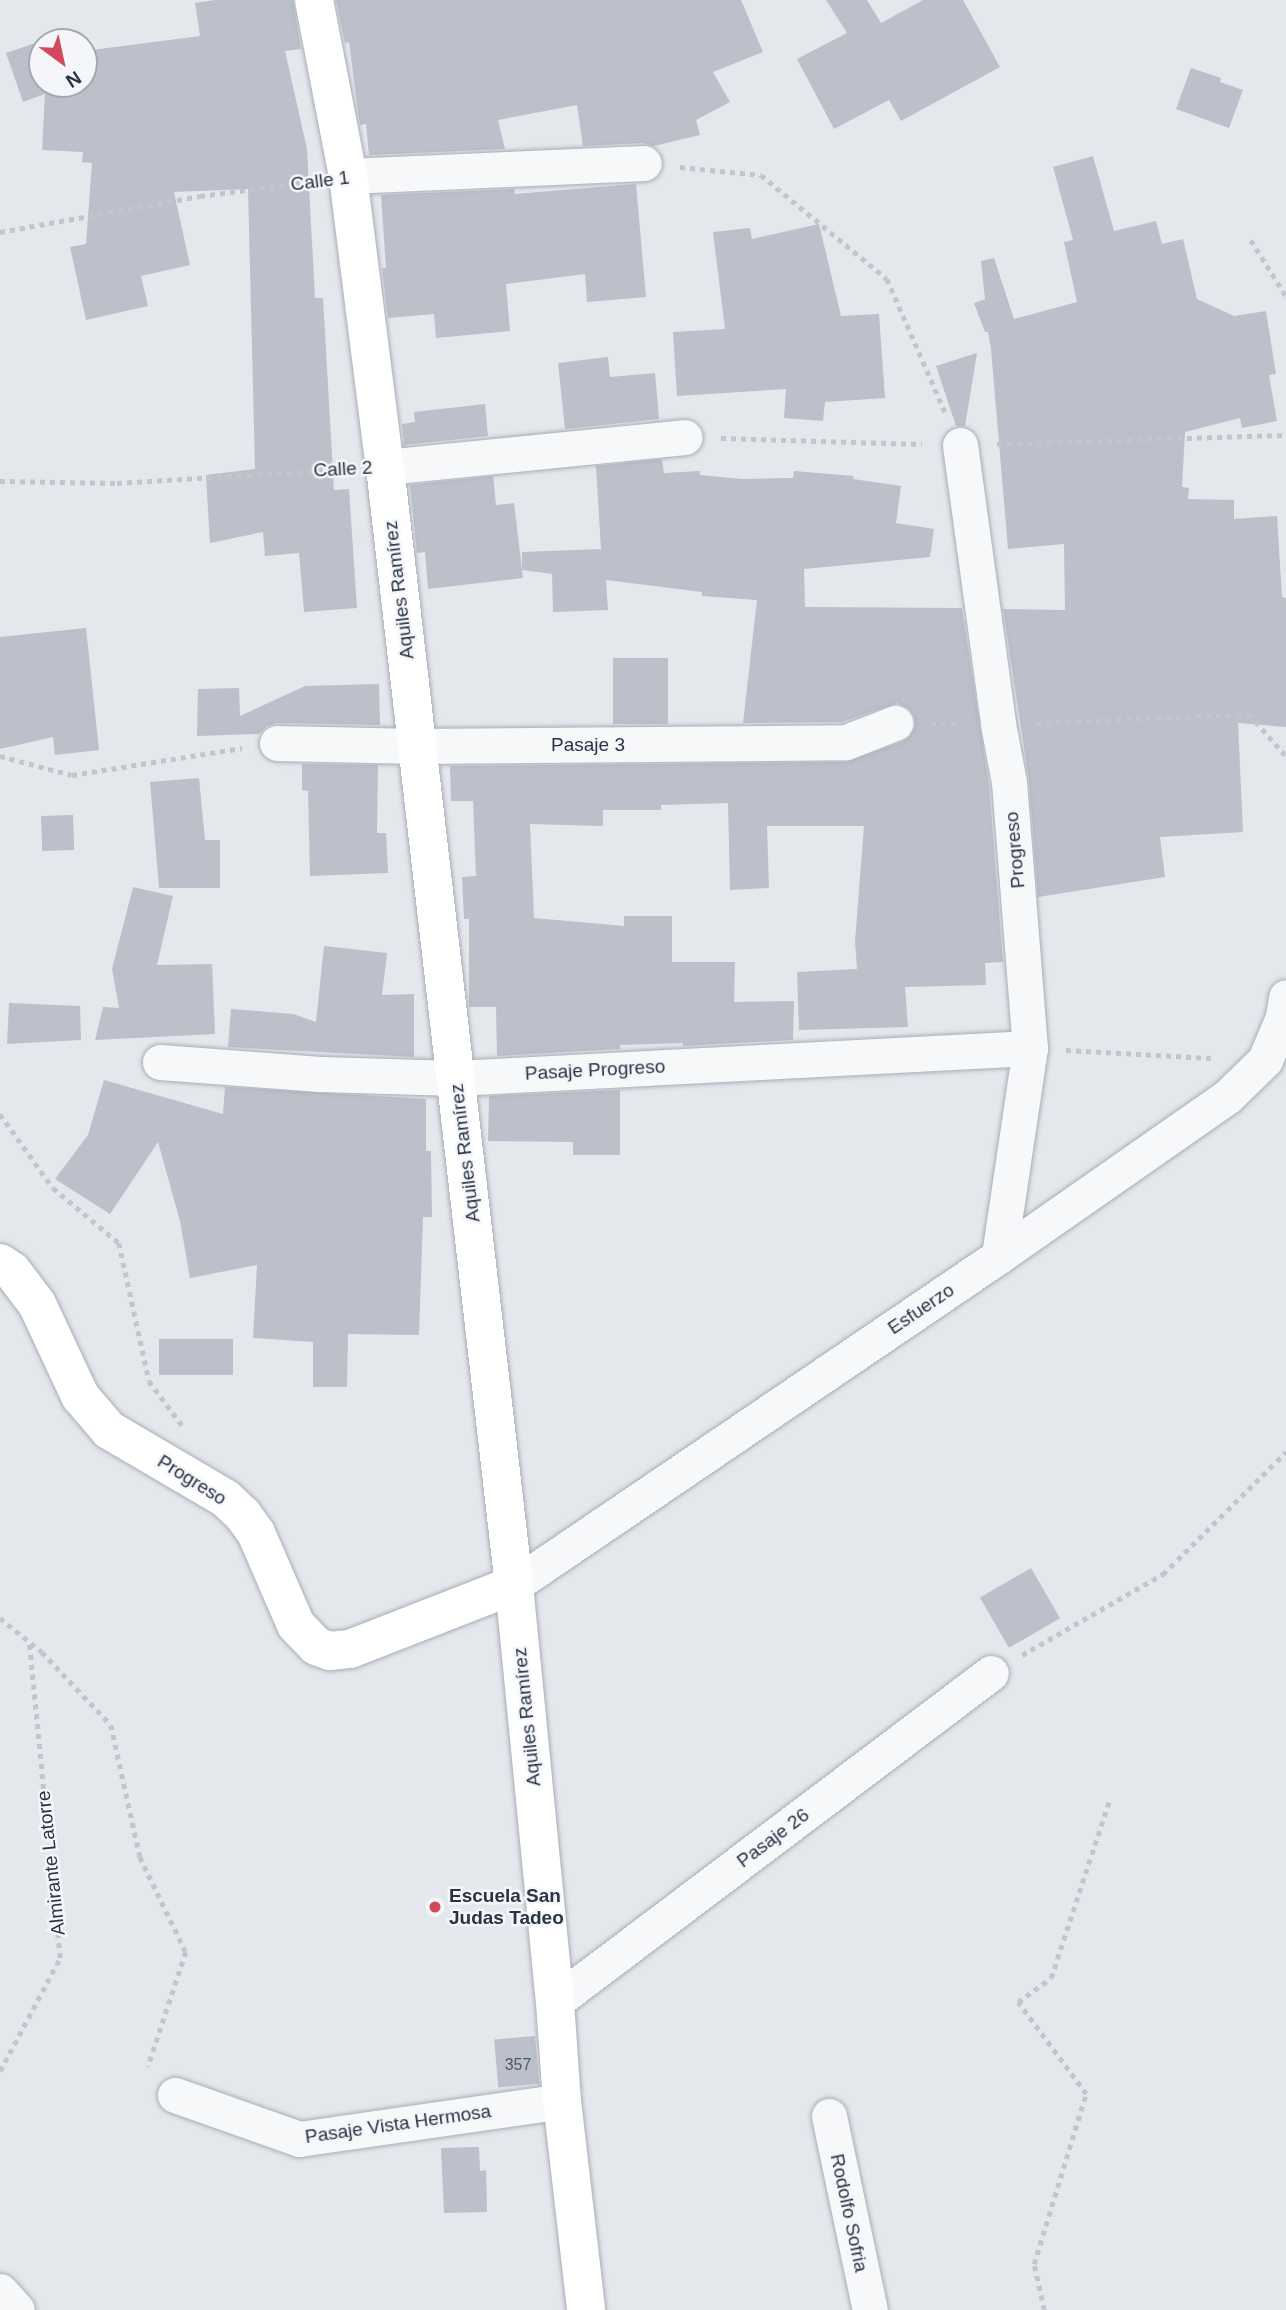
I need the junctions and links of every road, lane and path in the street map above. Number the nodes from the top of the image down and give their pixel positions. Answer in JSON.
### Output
{"nodes":[{"id":1,"x":314,"y":0,"type":"edge"},
{"id":2,"x":644,"y":163,"type":"joint"},
{"id":3,"x":348,"y":176,"type":"junction"},
{"id":4,"x":0,"y":232,"type":"edge"},
{"id":5,"x":1251,"y":240,"type":"dead end"},
{"id":6,"x":1286,"y":296,"type":"edge"},
{"id":7,"x":685,"y":438,"type":"dead end"},
{"id":8,"x":960,"y":445,"type":"joint"},
{"id":9,"x":385,"y":467,"type":"junction"},
{"id":10,"x":0,"y":481,"type":"edge"},
{"id":11,"x":895,"y":723,"type":"joint"},
{"id":12,"x":998,"y":724,"type":"junction"},
{"id":13,"x":277,"y":743,"type":"joint"},
{"id":14,"x":417,"y":746,"type":"junction"},
{"id":15,"x":0,"y":756,"type":"edge"},
{"id":16,"x":1286,"y":756,"type":"edge"},
{"id":17,"x":1286,"y":998,"type":"edge"},
{"id":18,"x":1030,"y":1048,"type":"junction"},
{"id":19,"x":1265,"y":1060,"type":"junction"},
{"id":20,"x":160,"y":1062,"type":"dead end"},
{"id":21,"x":456,"y":1079,"type":"junction"},
{"id":22,"x":0,"y":1114,"type":"edge"},
{"id":23,"x":999,"y":1256,"type":"junction"},
{"id":24,"x":0,"y":1263,"type":"edge"},
{"id":25,"x":187,"y":1431,"type":"dead end"},
{"id":26,"x":1286,"y":1452,"type":"edge"},
{"id":27,"x":514,"y":1585,"type":"junction"},
{"id":28,"x":0,"y":1618,"type":"edge"},
{"id":29,"x":29,"y":1642,"type":"junction"},
{"id":30,"x":991,"y":1673,"type":"joint"},
{"id":31,"x":1109,"y":1802,"type":"dead end"},
{"id":32,"x":555,"y":2002,"type":"junction"},
{"id":33,"x":0,"y":2071,"type":"edge"},
{"id":34,"x":175,"y":2095,"type":"joint"},
{"id":35,"x":562,"y":2101,"type":"junction"},
{"id":36,"x":829,"y":2116,"type":"dead end"},
{"id":37,"x":0,"y":2291,"type":"edge"},
{"id":38,"x":18,"y":2310,"type":"edge"},
{"id":39,"x":586,"y":2310,"type":"edge"},
{"id":40,"x":870,"y":2310,"type":"edge"},
{"id":41,"x":1044,"y":2310,"type":"edge"}],
"edges":[{"from":1,"to":3,"type":"street","name":"Aquiles Ramírez"},
{"from":2,"to":3,"type":"street","name":"Calle 1"},
{"from":2,"to":8,"type":"path"},
{"from":3,"to":4,"type":"path","name":"Calle 1"},
{"from":3,"to":9,"type":"street","name":"Aquiles Ramírez"},
{"from":5,"to":6,"type":"path"},
{"from":7,"to":9,"type":"street","name":"Calle 2"},
{"from":8,"to":12,"type":"street","name":"Progreso"},
{"from":9,"to":10,"type":"path","name":"Calle 2"},
{"from":9,"to":14,"type":"street","name":"Aquiles Ramírez"},
{"from":11,"to":12,"type":"path"},
{"from":11,"to":14,"type":"street","name":"Pasaje 3"},
{"from":12,"to":16,"type":"path"},
{"from":12,"to":18,"type":"street","name":"Progreso"},
{"from":13,"to":14,"type":"street","name":"Pasaje 3"},
{"from":13,"to":15,"type":"path"},
{"from":14,"to":21,"type":"street","name":"Aquiles Ramírez"},
{"from":17,"to":19,"type":"street","name":"Esfuerzo"},
{"from":18,"to":19,"type":"path"},
{"from":18,"to":21,"type":"street","name":"Pasaje Progreso"},
{"from":18,"to":23,"type":"street","name":"Progreso"},
{"from":19,"to":23,"type":"street","name":"Esfuerzo"},
{"from":20,"to":21,"type":"street","name":"Pasaje Progreso"},
{"from":21,"to":27,"type":"street","name":"Aquiles Ramírez"},
{"from":22,"to":25,"type":"path"},
{"from":23,"to":27,"type":"street","name":"Esfuerzo"},
{"from":24,"to":27,"type":"street","name":"Progreso"},
{"from":26,"to":30,"type":"path"},
{"from":27,"to":32,"type":"street","name":"Aquiles Ramírez"},
{"from":28,"to":29,"type":"path"},
{"from":29,"to":33,"type":"path","name":"Almirante Latorre"},
{"from":29,"to":34,"type":"path"},
{"from":30,"to":32,"type":"street","name":"Pasaje 26"},
{"from":31,"to":41,"type":"path"},
{"from":32,"to":35,"type":"street","name":"Aquiles Ramírez"},
{"from":34,"to":35,"type":"street","name":"Pasaje Vista Hermosa"},
{"from":35,"to":39,"type":"street","name":"Aquiles Ramírez"},
{"from":36,"to":40,"type":"street","name":"Rodolfo Sofria"},
{"from":37,"to":38,"type":"street"}]}
